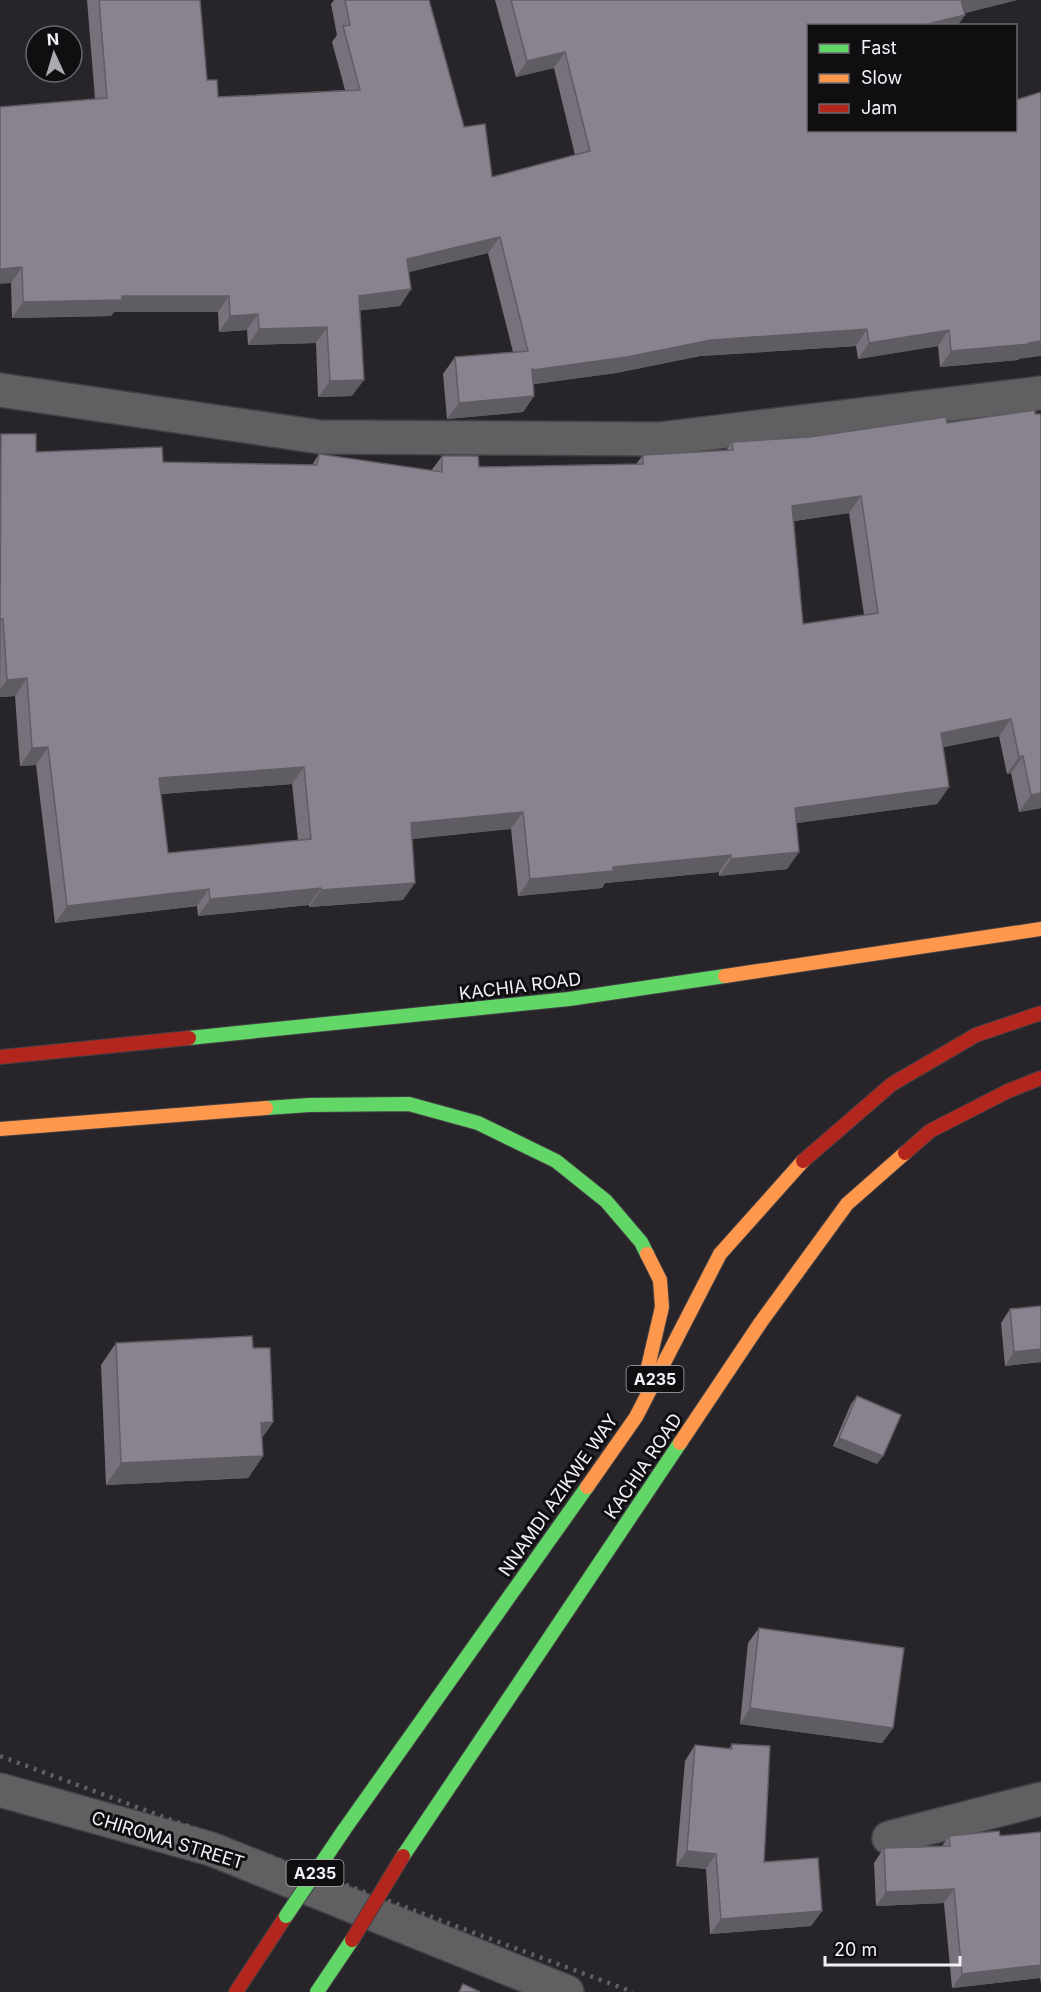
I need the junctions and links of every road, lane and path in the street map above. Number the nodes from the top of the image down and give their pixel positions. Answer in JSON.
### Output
{"nodes":[{"id":1,"x":0,"y":390,"type":"edge"},
{"id":2,"x":1041,"y":393,"type":"edge"},
{"id":3,"x":1041,"y":929,"type":"edge"},
{"id":4,"x":1041,"y":1013,"type":"edge"},
{"id":5,"x":0,"y":1057,"type":"edge"},
{"id":6,"x":1041,"y":1078,"type":"edge"},
{"id":7,"x":0,"y":1129,"type":"edge"},
{"id":8,"x":636,"y":1417,"type":"junction"},
{"id":9,"x":0,"y":1790,"type":"edge"},
{"id":10,"x":1041,"y":1799,"type":"edge"},
{"id":11,"x":890,"y":1838,"type":"dead end"},
{"id":12,"x":236,"y":1992,"type":"edge"},
{"id":13,"x":317,"y":1992,"type":"edge"},
{"id":14,"x":567,"y":1992,"type":"edge"}],
"edges":[{"from":1,"to":2,"type":"street"},
{"from":3,"to":5,"type":"main road","name":"KACHIA ROAD"},
{"from":4,"to":8,"type":"main road","name":"NNAMDI AZIKWE WAY","number":"A235"},
{"from":6,"to":13,"type":"main road","name":"KACHIA ROAD","number":"A235","bridge":true},
{"from":7,"to":8,"type":"main road"},
{"from":8,"to":12,"type":"main road","name":"NNAMDI AZIKWE WAY","number":"A235","bridge":true},
{"from":9,"to":14,"type":"street","name":"CHIROMA STREET"},
{"from":10,"to":11,"type":"street"}]}
